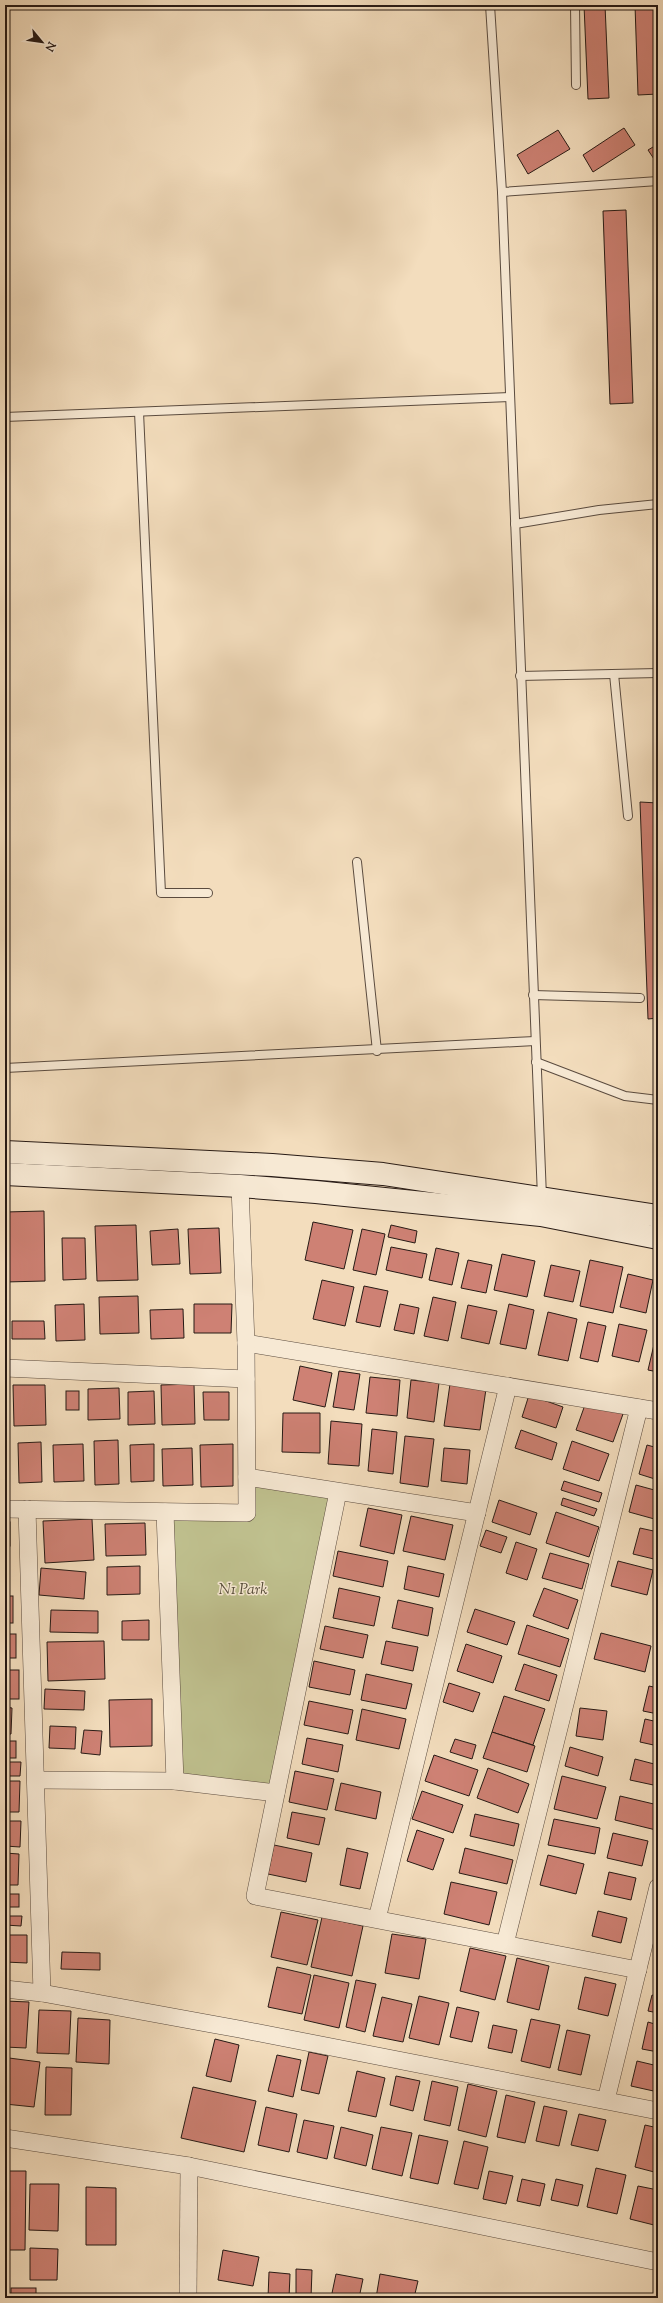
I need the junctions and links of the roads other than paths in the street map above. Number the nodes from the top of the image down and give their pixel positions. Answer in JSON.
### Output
{"nodes":[{"id":1,"x":490,"y":5,"type":"edge"},
{"id":2,"x":575,"y":5,"type":"edge"},
{"id":3,"x":576,"y":85,"type":"dead end"},
{"id":4,"x":658,"y":181,"type":"edge"},
{"id":5,"x":502,"y":192,"type":"junction"},
{"id":6,"x":510,"y":396,"type":"junction"},
{"id":7,"x":139,"y":412,"type":"junction"},
{"id":8,"x":5,"y":417,"type":"edge"},
{"id":9,"x":658,"y":504,"type":"edge"},
{"id":10,"x":515,"y":524,"type":"junction"},
{"id":11,"x":658,"y":673,"type":"edge"},
{"id":12,"x":614,"y":674,"type":"junction"},
{"id":13,"x":520,"y":676,"type":"junction"},
{"id":14,"x":628,"y":816,"type":"dead end"},
{"id":15,"x":358,"y":862,"type":"dead end"},
{"id":16,"x":208,"y":893,"type":"dead end"},
{"id":17,"x":533,"y":995,"type":"junction"},
{"id":18,"x":640,"y":998,"type":"dead end"},
{"id":19,"x":535,"y":1042,"type":"junction"},
{"id":20,"x":377,"y":1051,"type":"junction"},
{"id":21,"x":536,"y":1062,"type":"junction"},
{"id":22,"x":5,"y":1068,"type":"edge"},
{"id":23,"x":658,"y":1100,"type":"edge"},
{"id":24,"x":5,"y":1152,"type":"edge"},
{"id":25,"x":5,"y":1174,"type":"edge"},
{"id":26,"x":240,"y":1186,"type":"junction"},
{"id":27,"x":542,"y":1198,"type":"junction"},
{"id":28,"x":658,"y":1216,"type":"edge"},
{"id":29,"x":658,"y":1238,"type":"edge"},
{"id":30,"x":246,"y":1343,"type":"junction"},
{"id":31,"x":5,"y":1368,"type":"edge"},
{"id":32,"x":246,"y":1379,"type":"junction"},
{"id":33,"x":508,"y":1386,"type":"junction"},
{"id":34,"x":639,"y":1408,"type":"junction"},
{"id":35,"x":658,"y":1411,"type":"edge"},
{"id":36,"x":247,"y":1478,"type":"junction"},
{"id":37,"x":338,"y":1492,"type":"junction"},
{"id":38,"x":5,"y":1509,"type":"edge"},
{"id":39,"x":28,"y":1509,"type":"junction"},
{"id":40,"x":165,"y":1512,"type":"junction"},
{"id":41,"x":476,"y":1513,"type":"junction"},
{"id":42,"x":36,"y":1780,"type":"junction"},
{"id":43,"x":175,"y":1781,"type":"junction"},
{"id":44,"x":276,"y":1793,"type":"junction"},
{"id":45,"x":658,"y":1887,"type":"edge"},
{"id":46,"x":377,"y":1919,"type":"junction"},
{"id":47,"x":505,"y":1944,"type":"junction"},
{"id":48,"x":638,"y":1970,"type":"junction"},
{"id":49,"x":5,"y":1989,"type":"edge"},
{"id":50,"x":42,"y":1993,"type":"junction"},
{"id":51,"x":606,"y":2100,"type":"junction"},
{"id":52,"x":658,"y":2111,"type":"edge"},
{"id":53,"x":5,"y":2138,"type":"edge"},
{"id":54,"x":190,"y":2166,"type":"junction"},
{"id":55,"x":658,"y":2262,"type":"edge"},
{"id":56,"x":188,"y":2298,"type":"edge"}],
"edges":[{"from":1,"to":5,"type":"lane"},
{"from":2,"to":3,"type":"lane"},
{"from":4,"to":5,"type":"lane"},
{"from":5,"to":6,"type":"lane"},
{"from":6,"to":7,"type":"lane"},
{"from":6,"to":10,"type":"lane"},
{"from":7,"to":8,"type":"lane"},
{"from":7,"to":16,"type":"lane"},
{"from":9,"to":10,"type":"lane"},
{"from":10,"to":13,"type":"lane"},
{"from":11,"to":12,"type":"lane"},
{"from":12,"to":13,"type":"lane"},
{"from":12,"to":14,"type":"lane"},
{"from":13,"to":17,"type":"lane"},
{"from":15,"to":20,"type":"lane"},
{"from":17,"to":18,"type":"lane"},
{"from":17,"to":19,"type":"lane"},
{"from":19,"to":20,"type":"lane"},
{"from":19,"to":21,"type":"lane"},
{"from":20,"to":22,"type":"lane"},
{"from":21,"to":23,"type":"lane"},
{"from":21,"to":27,"type":"lane"},
{"from":24,"to":27,"type":"street"},
{"from":25,"to":26,"type":"street"},
{"from":26,"to":29,"type":"street"},
{"from":26,"to":30,"type":"street"},
{"from":27,"to":28,"type":"street"},
{"from":30,"to":32,"type":"street"},
{"from":30,"to":33,"type":"street"},
{"from":31,"to":32,"type":"street"},
{"from":32,"to":36,"type":"street"},
{"from":33,"to":34,"type":"street"},
{"from":33,"to":41,"type":"street"},
{"from":34,"to":35,"type":"street"},
{"from":34,"to":47,"type":"street"},
{"from":36,"to":37,"type":"street"},
{"from":36,"to":40,"type":"street"},
{"from":37,"to":41,"type":"street"},
{"from":37,"to":44,"type":"street"},
{"from":38,"to":39,"type":"street"},
{"from":39,"to":40,"type":"street"},
{"from":39,"to":42,"type":"street"},
{"from":40,"to":43,"type":"street"},
{"from":41,"to":46,"type":"street"},
{"from":42,"to":43,"type":"street"},
{"from":42,"to":50,"type":"street"},
{"from":43,"to":44,"type":"street"},
{"from":44,"to":46,"type":"street"},
{"from":45,"to":48,"type":"street"},
{"from":46,"to":47,"type":"street"},
{"from":47,"to":48,"type":"street"},
{"from":48,"to":51,"type":"street"},
{"from":49,"to":50,"type":"street"},
{"from":50,"to":51,"type":"street"},
{"from":51,"to":52,"type":"street"},
{"from":53,"to":54,"type":"street"},
{"from":54,"to":55,"type":"street"},
{"from":54,"to":56,"type":"street"}]}
